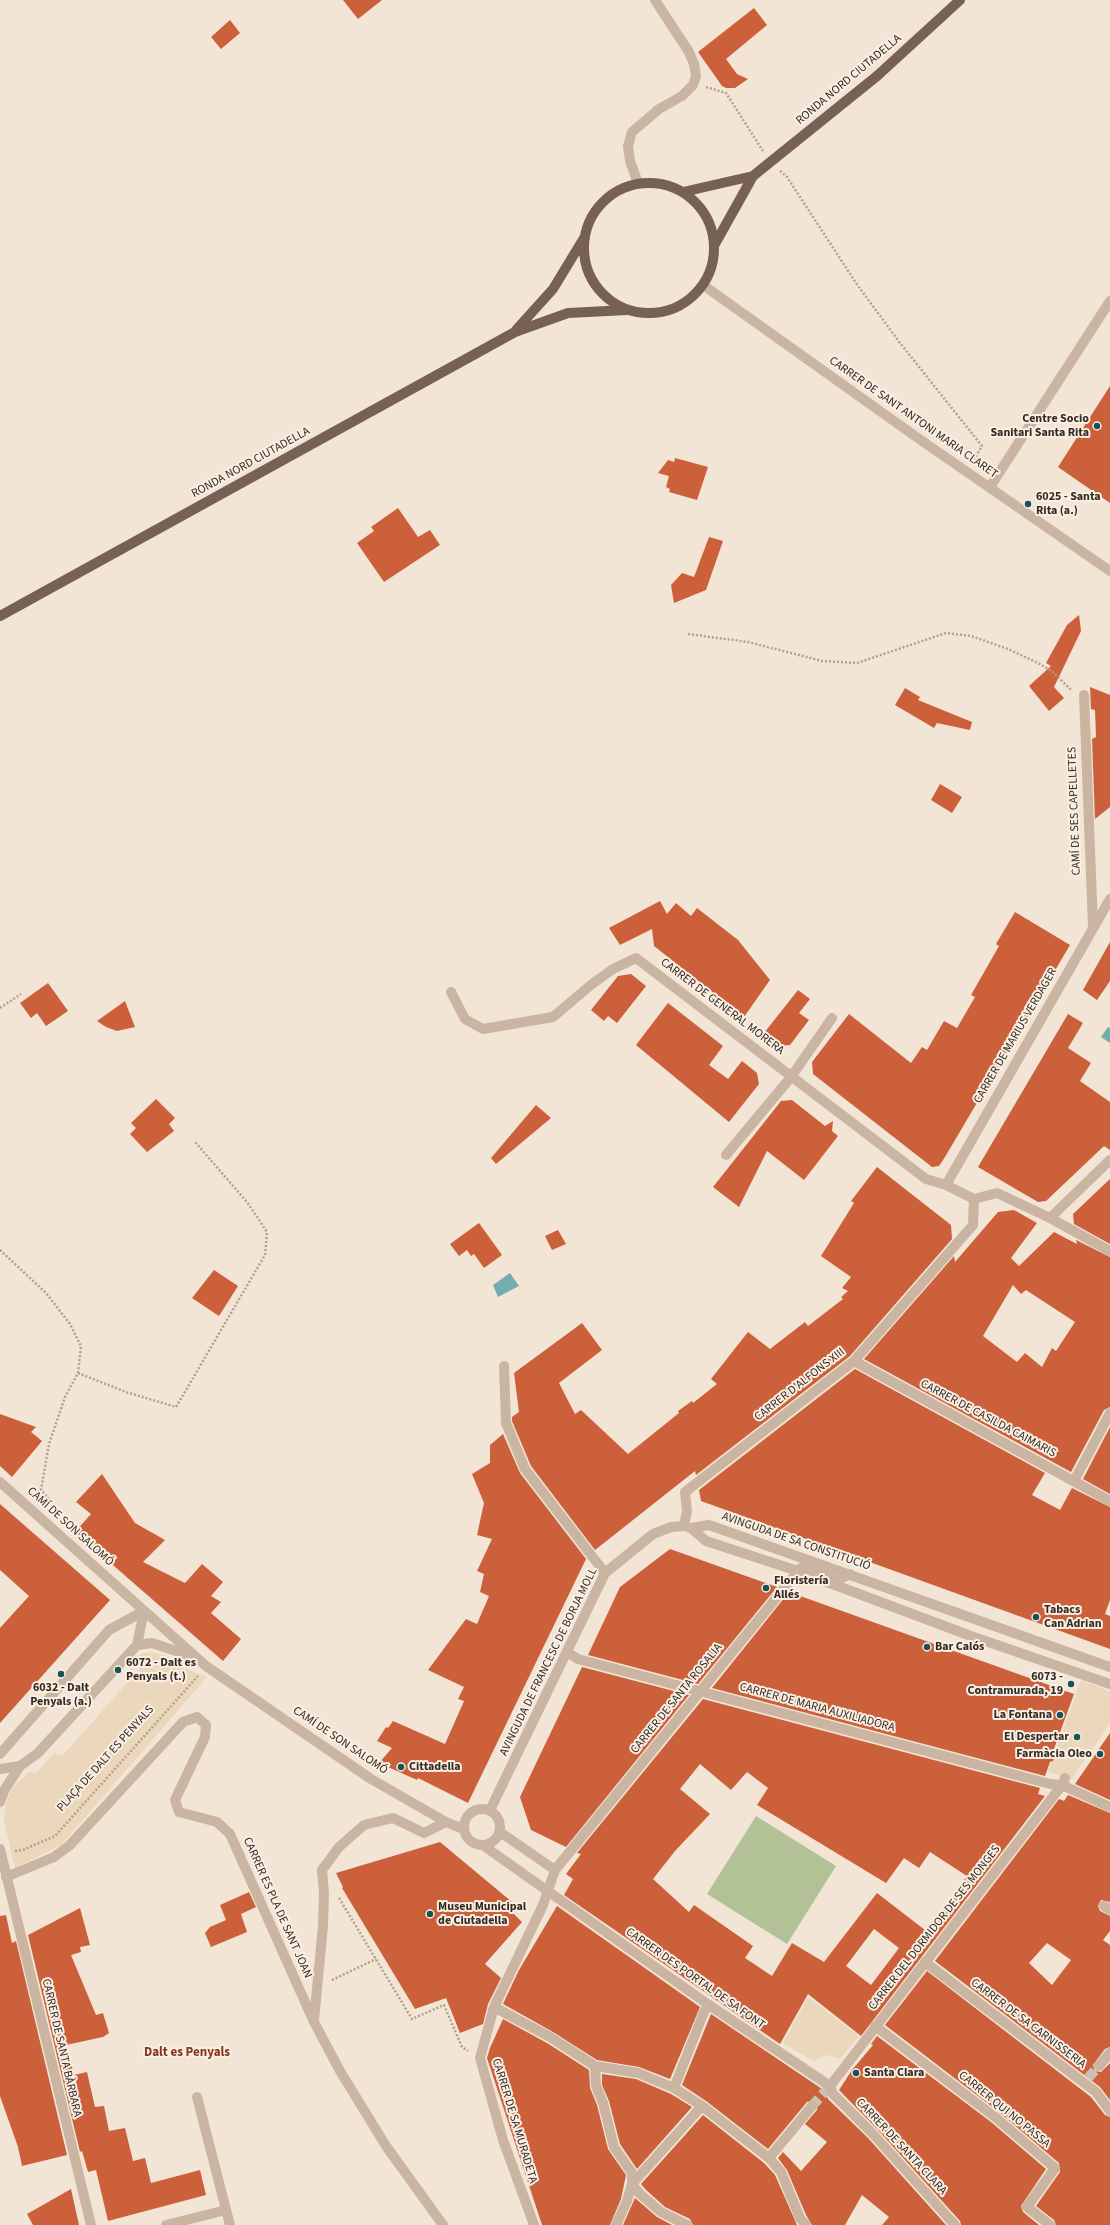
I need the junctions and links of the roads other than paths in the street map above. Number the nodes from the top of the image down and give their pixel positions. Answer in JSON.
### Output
{"nodes":[{"id":1,"x":655,"y":0,"type":"edge"},
{"id":2,"x":960,"y":0,"type":"edge"},
{"id":3,"x":753,"y":176,"type":"junction"},
{"id":4,"x":638,"y":183,"type":"junction"},
{"id":5,"x":683,"y":192,"type":"junction"},
{"id":6,"x":584,"y":238,"type":"junction"},
{"id":7,"x":715,"y":244,"type":"junction"},
{"id":8,"x":703,"y":285,"type":"junction"},
{"id":9,"x":1110,"y":301,"type":"edge"},
{"id":10,"x":627,"y":310,"type":"junction"},
{"id":11,"x":515,"y":332,"type":"junction"},
{"id":12,"x":990,"y":487,"type":"junction"},
{"id":13,"x":1110,"y":570,"type":"edge"},
{"id":14,"x":0,"y":616,"type":"edge"},
{"id":15,"x":1084,"y":699,"type":"road end"},
{"id":16,"x":1110,"y":899,"type":"edge"},
{"id":17,"x":1093,"y":927,"type":"junction"},
{"id":18,"x":451,"y":992,"type":"dead end"},
{"id":19,"x":832,"y":1018,"type":"dead end"},
{"id":20,"x":791,"y":1077,"type":"junction"},
{"id":21,"x":726,"y":1155,"type":"dead end"},
{"id":22,"x":1110,"y":1160,"type":"edge"},
{"id":23,"x":946,"y":1185,"type":"junction"},
{"id":24,"x":974,"y":1199,"type":"junction"},
{"id":25,"x":1050,"y":1218,"type":"junction"},
{"id":26,"x":1110,"y":1251,"type":"edge"},
{"id":27,"x":854,"y":1361,"type":"junction"},
{"id":28,"x":504,"y":1366,"type":"dead end"},
{"id":29,"x":1110,"y":1413,"type":"edge"},
{"id":30,"x":1074,"y":1481,"type":"junction"},
{"id":31,"x":0,"y":1482,"type":"edge"},
{"id":32,"x":1110,"y":1500,"type":"edge"},
{"id":33,"x":687,"y":1527,"type":"junction"},
{"id":34,"x":799,"y":1570,"type":"junction"},
{"id":35,"x":605,"y":1573,"type":"junction"},
{"id":36,"x":850,"y":1574,"type":"junction"},
{"id":37,"x":144,"y":1611,"type":"junction"},
{"id":38,"x":137,"y":1645,"type":"junction"},
{"id":39,"x":567,"y":1652,"type":"junction"},
{"id":40,"x":196,"y":1658,"type":"junction"},
{"id":41,"x":1110,"y":1667,"type":"edge"},
{"id":42,"x":1110,"y":1684,"type":"edge"},
{"id":43,"x":700,"y":1691,"type":"junction"},
{"id":44,"x":0,"y":1754,"type":"edge"},
{"id":45,"x":20,"y":1766,"type":"junction"},
{"id":46,"x":0,"y":1769,"type":"edge"},
{"id":47,"x":1063,"y":1782,"type":"junction"},
{"id":48,"x":0,"y":1802,"type":"edge"},
{"id":49,"x":1110,"y":1807,"type":"edge"},
{"id":50,"x":490,"y":1810,"type":"junction"},
{"id":51,"x":446,"y":1822,"type":"junction"},
{"id":52,"x":463,"y":1829,"type":"junction"},
{"id":53,"x":500,"y":1832,"type":"junction"},
{"id":54,"x":484,"y":1846,"type":"junction"},
{"id":55,"x":0,"y":1851,"type":"edge"},
{"id":56,"x":555,"y":1870,"type":"junction"},
{"id":57,"x":6,"y":1877,"type":"junction"},
{"id":58,"x":546,"y":1892,"type":"junction"},
{"id":59,"x":925,"y":1962,"type":"junction"},
{"id":60,"x":709,"y":2005,"type":"junction"},
{"id":61,"x":494,"y":2007,"type":"junction"},
{"id":62,"x":314,"y":2022,"type":"junction"},
{"id":63,"x":875,"y":2026,"type":"junction"},
{"id":64,"x":1110,"y":2053,"type":"edge"},
{"id":65,"x":594,"y":2066,"type":"junction"},
{"id":66,"x":1099,"y":2066,"type":"tunnel mouth"},
{"id":67,"x":830,"y":2086,"type":"junction"},
{"id":68,"x":674,"y":2088,"type":"junction"},
{"id":69,"x":197,"y":2097,"type":"dead end"},
{"id":70,"x":702,"y":2106,"type":"junction"},
{"id":71,"x":812,"y":2106,"type":"tunnel mouth"},
{"id":72,"x":1110,"y":2110,"type":"edge"},
{"id":73,"x":769,"y":2158,"type":"junction"},
{"id":74,"x":632,"y":2184,"type":"junction"},
{"id":75,"x":226,"y":2210,"type":"junction"},
{"id":76,"x":91,"y":2225,"type":"edge"},
{"id":77,"x":166,"y":2225,"type":"edge"},
{"id":78,"x":230,"y":2225,"type":"edge"},
{"id":79,"x":443,"y":2225,"type":"edge"},
{"id":80,"x":534,"y":2225,"type":"edge"},
{"id":81,"x":616,"y":2225,"type":"edge"},
{"id":82,"x":687,"y":2225,"type":"edge"},
{"id":83,"x":806,"y":2225,"type":"edge"},
{"id":84,"x":955,"y":2225,"type":"edge"},
{"id":85,"x":1050,"y":2225,"type":"edge"}],
"edges":[{"from":1,"to":4,"type":"street"},
{"from":2,"to":3,"type":"main road","name":"RONDA NORD CIUTADELLA"},
{"from":3,"to":5,"type":"main road"},
{"from":3,"to":7,"type":"main road"},
{"from":4,"to":5,"type":"main road"},
{"from":4,"to":6,"type":"main road"},
{"from":5,"to":7,"type":"main road"},
{"from":6,"to":10,"type":"main road"},
{"from":6,"to":11,"type":"main road"},
{"from":7,"to":8,"type":"main road"},
{"from":8,"to":10,"type":"main road"},
{"from":8,"to":12,"type":"street","name":"CARRER DE SANT ANTONI MARIA CLARET"},
{"from":9,"to":12,"type":"street"},
{"from":10,"to":11,"type":"main road"},
{"from":11,"to":14,"type":"main road","name":"RONDA NORD CIUTADELLA"},
{"from":12,"to":13,"type":"street","name":"CARRER DE SANT ANTONI MARIA CLARET"},
{"from":15,"to":17,"type":"street","name":"CAMÍ DE SES CAPELLETES"},
{"from":16,"to":17,"type":"street","name":"CARRER DE MARIUS VERDAGER"},
{"from":17,"to":23,"type":"street","name":"CARRER DE MARIUS VERDAGER"},
{"from":18,"to":20,"type":"street","name":"CARRER DE GENERAL MORERA"},
{"from":19,"to":20,"type":"street"},
{"from":20,"to":21,"type":"street"},
{"from":20,"to":23,"type":"street","name":"CARRER DE GENERAL MORERA"},
{"from":22,"to":25,"type":"street"},
{"from":23,"to":24,"type":"street","name":"CARRER DE GENERAL MORERA"},
{"from":24,"to":25,"type":"street"},
{"from":24,"to":27,"type":"street","name":"CARRER D'ALFONS XIII"},
{"from":25,"to":26,"type":"street"},
{"from":27,"to":30,"type":"street","name":"CARRER DE CASILDA CAIMARIS"},
{"from":27,"to":33,"type":"street","name":"CARRER D'ALFONS XIII"},
{"from":28,"to":35,"type":"street"},
{"from":29,"to":30,"type":"street"},
{"from":30,"to":32,"type":"street","name":"CARRER DE CASILDA CAIMARIS"},
{"from":31,"to":37,"type":"street","name":"CAMÍ DE SON SALOMÓ"},
{"from":33,"to":34,"type":"street"},
{"from":33,"to":35,"type":"street","name":"AVINGUDA DE FRANCESC DE BORJA MOLL"},
{"from":33,"to":36,"type":"street","name":"AVINGUDA DE SA CONSTITUCIÓ"},
{"from":34,"to":36,"type":"street"},
{"from":34,"to":42,"type":"street"},
{"from":34,"to":43,"type":"street","name":"CARRER DE SANTA ROSALIA"},
{"from":35,"to":39,"type":"street","name":"AVINGUDA DE FRANCESC DE BORJA MOLL"},
{"from":36,"to":41,"type":"street","name":"AVINGUDA DE SA CONSTITUCIÓ"},
{"from":37,"to":38,"type":"street"},
{"from":37,"to":40,"type":"street"},
{"from":37,"to":44,"type":"street"},
{"from":38,"to":40,"type":"street"},
{"from":38,"to":45,"type":"street"},
{"from":39,"to":43,"type":"street","name":"CARRER DE MARIA AUXILIADORA"},
{"from":39,"to":50,"type":"street","name":"AVINGUDA DE FRANCESC DE BORJA MOLL"},
{"from":40,"to":51,"type":"street","name":"CAMÍ DE SON SALOMÓ"},
{"from":43,"to":47,"type":"street","name":"CARRER DE MARIA AUXILIADORA"},
{"from":43,"to":56,"type":"street","name":"CARRER DE SANTA ROSALIA"},
{"from":45,"to":46,"type":"street"},
{"from":45,"to":48,"type":"street"},
{"from":47,"to":49,"type":"street","name":"CARRER DE MARIA AUXILIADORA"},
{"from":47,"to":59,"type":"street","name":"CARRER DEL DORMIDOR DE SES MONGES"},
{"from":50,"to":52,"type":"street"},
{"from":50,"to":53,"type":"street"},
{"from":51,"to":52,"type":"street","name":"CAMÍ DE SON SALOMÓ"},
{"from":51,"to":62,"type":"street"},
{"from":52,"to":54,"type":"street"},
{"from":53,"to":54,"type":"street"},
{"from":53,"to":56,"type":"street"},
{"from":54,"to":58,"type":"street","name":"CARRER DES PORTAL DE SA FONT"},
{"from":55,"to":57,"type":"street"},
{"from":56,"to":58,"type":"street","name":"CARRER DE SANTA ROSALIA"},
{"from":57,"to":62,"type":"street","name":"CARRER ES PLA DE SANT JOAN"},
{"from":57,"to":76,"type":"street","name":"CARRER DE SANTA BÀRBARA"},
{"from":58,"to":60,"type":"street","name":"CARRER DES PORTAL DE SA FONT"},
{"from":58,"to":61,"type":"street","name":"CARRER DE SA MURADETA"},
{"from":59,"to":63,"type":"street","name":"CARRER DEL DORMIDOR DE SES MONGES"},
{"from":59,"to":72,"type":"street","name":"CARRER DE SA CARNISSERIA"},
{"from":60,"to":67,"type":"street","name":"CARRER DES PORTAL DE SA FONT"},
{"from":60,"to":68,"type":"street"},
{"from":61,"to":65,"type":"street"},
{"from":61,"to":80,"type":"street","name":"CARRER DE SA MURADETA"},
{"from":62,"to":79,"type":"street","name":"CARRER ES PLA DE SANT JOAN"},
{"from":63,"to":67,"type":"street","name":"CARRER DEL DORMIDOR DE SES MONGES"},
{"from":63,"to":85,"type":"street","name":"CARRER QUI NO PASSA"},
{"from":64,"to":66,"type":"street"},
{"from":65,"to":68,"type":"street"},
{"from":65,"to":74,"type":"street"},
{"from":67,"to":84,"type":"street","name":"CARRER DE SANTA CLARA"},
{"from":68,"to":70,"type":"street"},
{"from":69,"to":75,"type":"street"},
{"from":70,"to":73,"type":"street"},
{"from":70,"to":74,"type":"street"},
{"from":71,"to":73,"type":"street"},
{"from":73,"to":83,"type":"street"},
{"from":74,"to":81,"type":"street"},
{"from":74,"to":82,"type":"street"},
{"from":75,"to":77,"type":"street"},
{"from":75,"to":78,"type":"street"}]}
